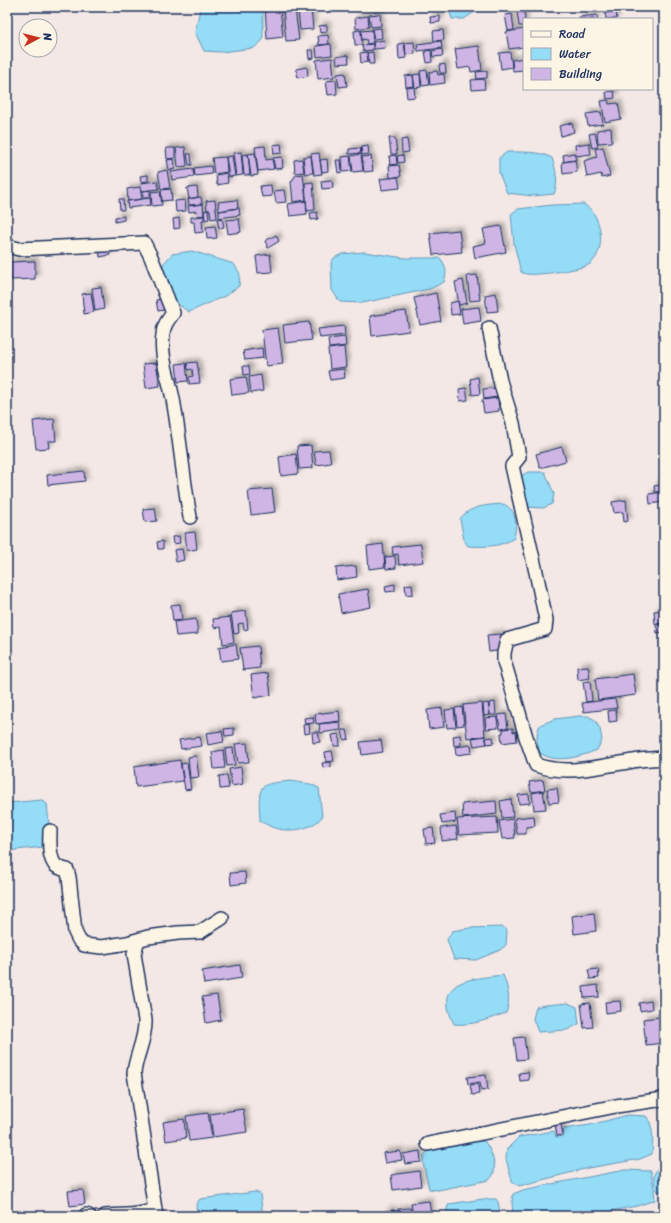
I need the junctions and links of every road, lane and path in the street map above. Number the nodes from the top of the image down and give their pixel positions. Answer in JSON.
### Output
{"nodes":[{"id":1,"x":7,"y":246,"type":"edge"},
{"id":2,"x":489,"y":328,"type":"dead end"},
{"id":3,"x":190,"y":517,"type":"dead end"},
{"id":4,"x":664,"y":758,"type":"edge"},
{"id":5,"x":50,"y":830,"type":"dead end"},
{"id":6,"x":222,"y":918,"type":"dead end"},
{"id":7,"x":139,"y":940,"type":"junction"},
{"id":8,"x":664,"y":1099,"type":"edge"},
{"id":9,"x":428,"y":1144,"type":"dead end"},
{"id":10,"x":156,"y":1212,"type":"edge"},
{"id":11,"x":105,"y":1216,"type":"edge"}],
"edges":[{"from":1,"to":3,"type":"street"},
{"from":2,"to":4,"type":"street"},
{"from":5,"to":7,"type":"street"},
{"from":6,"to":7,"type":"street"},
{"from":7,"to":10,"type":"street"},
{"from":8,"to":9,"type":"street"},
{"from":10,"to":11,"type":"street"}]}
